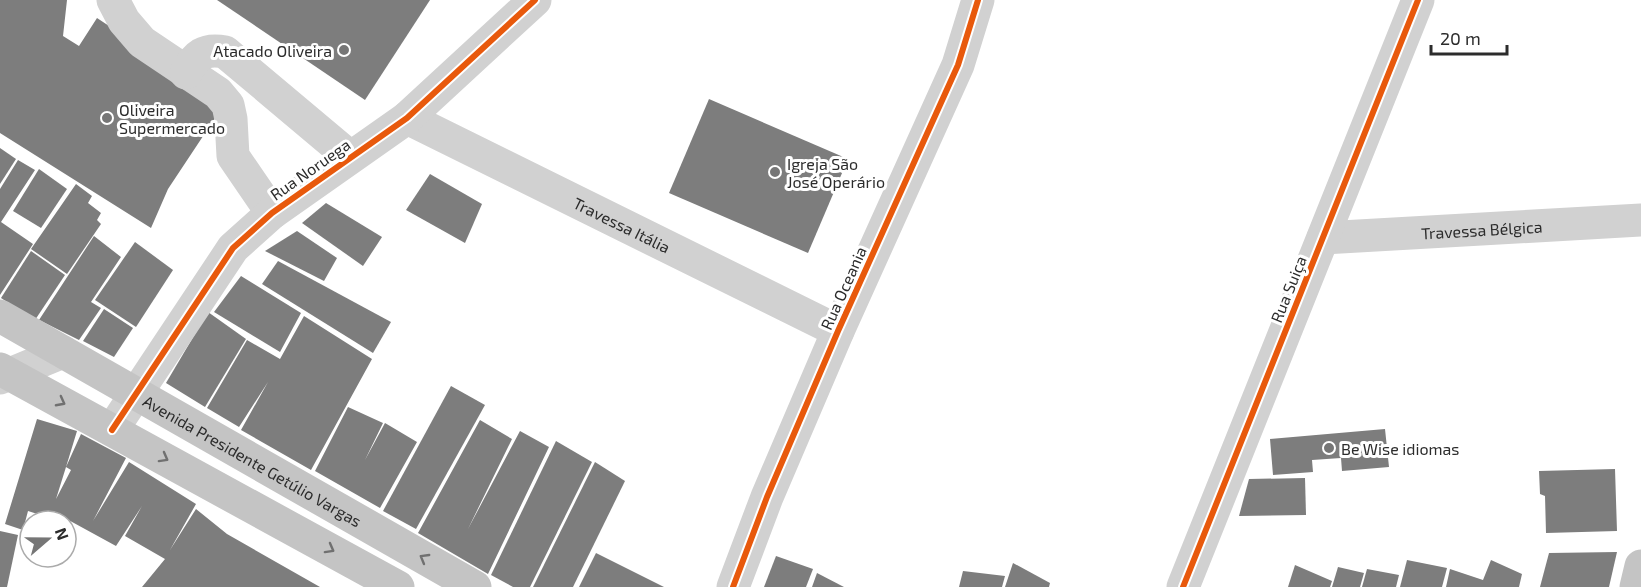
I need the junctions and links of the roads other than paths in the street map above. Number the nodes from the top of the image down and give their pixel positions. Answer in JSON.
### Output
{"nodes":[{"id":1,"x":113,"y":0,"type":"edge"},
{"id":2,"x":535,"y":0,"type":"edge"},
{"id":3,"x":978,"y":0,"type":"edge"},
{"id":4,"x":1418,"y":0,"type":"edge"},
{"id":5,"x":186,"y":73,"type":"junction"},
{"id":6,"x":407,"y":118,"type":"junction"},
{"id":7,"x":350,"y":157,"type":"junction"},
{"id":8,"x":272,"y":213,"type":"junction"},
{"id":9,"x":1641,"y":220,"type":"edge"},
{"id":10,"x":1323,"y":238,"type":"junction"},
{"id":11,"x":0,"y":316,"type":"edge"},
{"id":12,"x":838,"y":331,"type":"junction"},
{"id":13,"x":63,"y":352,"type":"junction"},
{"id":14,"x":3,"y":374,"type":"edge"},
{"id":15,"x":136,"y":393,"type":"junction"},
{"id":16,"x":112,"y":430,"type":"junction"},
{"id":17,"x":298,"y":486,"type":"junction"},
{"id":18,"x":279,"y":521,"type":"junction"},
{"id":19,"x":1641,"y":566,"type":"edge"},
{"id":20,"x":398,"y":587,"type":"edge"},
{"id":21,"x":475,"y":587,"type":"edge"},
{"id":22,"x":733,"y":587,"type":"edge"},
{"id":23,"x":1183,"y":587,"type":"edge"},
{"id":24,"x":1636,"y":587,"type":"edge"}],
"edges":[{"from":1,"to":5,"type":"street"},
{"from":2,"to":6,"type":"street","name":"Rua Noruega"},
{"from":3,"to":12,"type":"street","name":"Rua Oceania"},
{"from":4,"to":10,"type":"street","name":"Rua Suiça"},
{"from":5,"to":7,"type":"street"},
{"from":5,"to":8,"type":"street"},
{"from":6,"to":7,"type":"street","name":"Rua Noruega"},
{"from":6,"to":12,"type":"street","name":"Travessa Itália"},
{"from":7,"to":8,"type":"street","name":"Rua Noruega"},
{"from":8,"to":15,"type":"street","name":"Rua Noruega"},
{"from":9,"to":10,"type":"street","name":"Travessa Bélgica"},
{"from":10,"to":23,"type":"street","name":"Rua Suiça"},
{"from":11,"to":13,"type":"main road","name":"Avenida Presidente Getúlio Vargas"},
{"from":12,"to":22,"type":"street","name":"Rua Oceania"},
{"from":13,"to":14,"type":"street"},
{"from":13,"to":15,"type":"main road","name":"Avenida Presidente Getúlio Vargas"},
{"from":14,"to":16,"type":"main road","one_way":true},
{"from":15,"to":16,"type":"street","name":"Rua Noruega"},
{"from":15,"to":17,"type":"main road","name":"Avenida Presidente Getúlio Vargas"},
{"from":16,"to":18,"type":"main road","one_way":true},
{"from":17,"to":18,"type":"main road"},
{"from":21,"to":17,"type":"main road","name":"Avenida Presidente Getúlio Vargas","one_way":true},
{"from":18,"to":20,"type":"main road","one_way":true},
{"from":19,"to":24,"type":"main road"}]}
